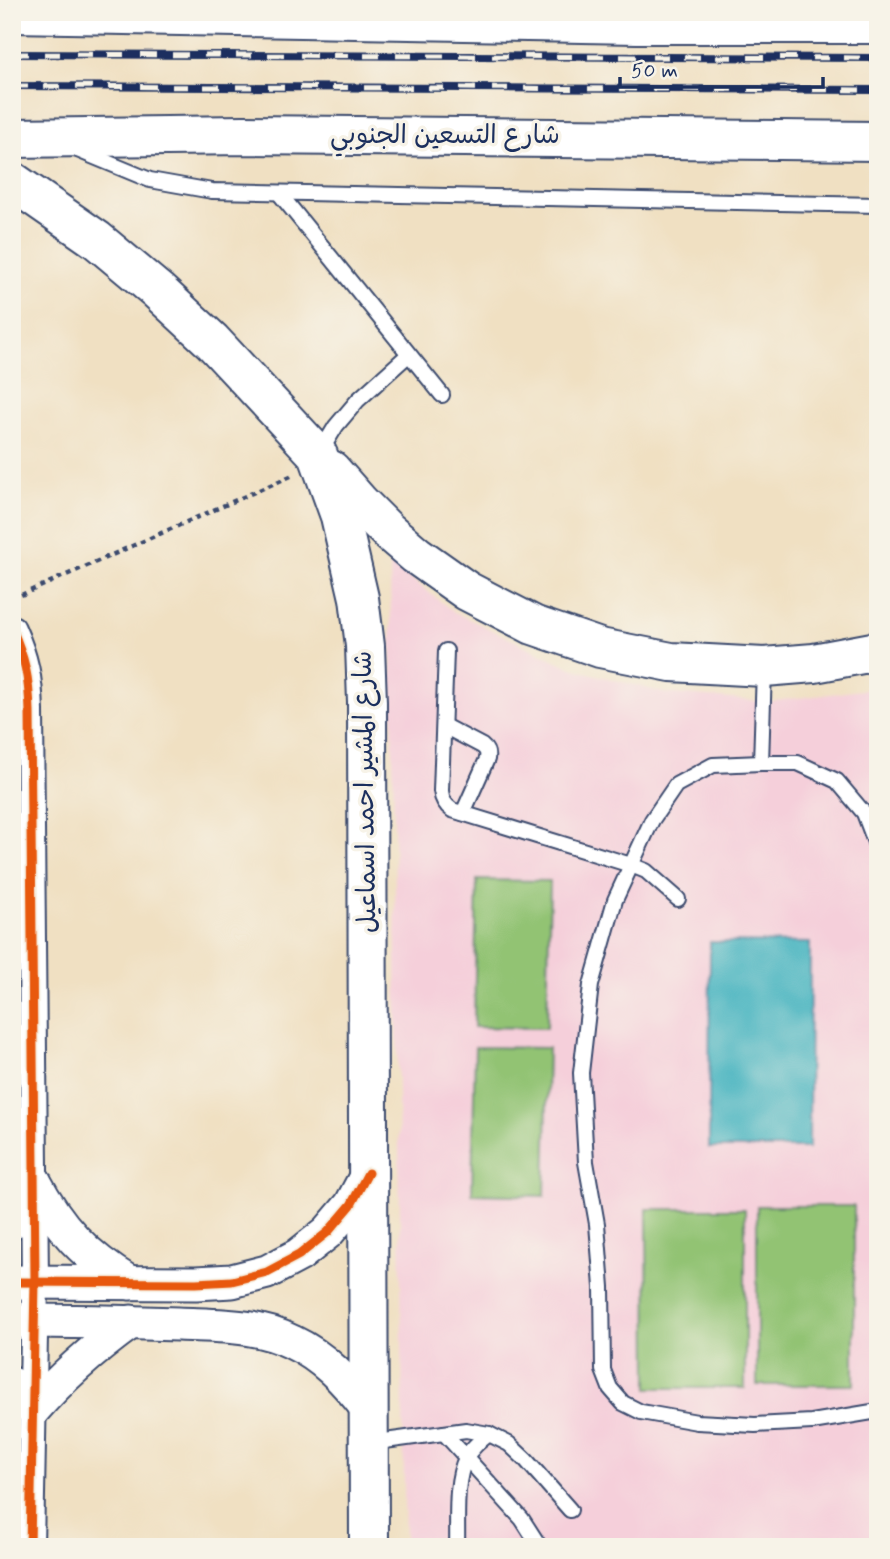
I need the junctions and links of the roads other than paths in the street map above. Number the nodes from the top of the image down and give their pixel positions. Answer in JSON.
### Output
{"nodes":[{"id":1,"x":12,"y":13,"type":"edge"},
{"id":2,"x":725,"y":18,"type":"edge"},
{"id":3,"x":878,"y":24,"type":"edge"},
{"id":4,"x":30,"y":138,"type":"edge"},
{"id":5,"x":878,"y":141,"type":"edge"},
{"id":6,"x":12,"y":181,"type":"edge"},
{"id":7,"x":279,"y":192,"type":"junction"},
{"id":8,"x":878,"y":205,"type":"edge"},
{"id":9,"x":408,"y":355,"type":"junction"},
{"id":10,"x":442,"y":395,"type":"dead end"},
{"id":11,"x":318,"y":456,"type":"junction"},
{"id":12,"x":388,"y":531,"type":"junction"},
{"id":13,"x":350,"y":553,"type":"junction"},
{"id":14,"x":12,"y":629,"type":"edge"},
{"id":15,"x":878,"y":650,"type":"edge"},
{"id":16,"x":446,"y":651,"type":"dead end"},
{"id":17,"x":764,"y":667,"type":"junction"},
{"id":18,"x":443,"y":726,"type":"junction"},
{"id":19,"x":761,"y":763,"type":"junction"},
{"id":20,"x":463,"y":813,"type":"junction"},
{"id":21,"x":878,"y":850,"type":"edge"},
{"id":22,"x":631,"y":865,"type":"junction"},
{"id":23,"x":678,"y":899,"type":"dead end"},
{"id":24,"x":22,"y":962,"type":"edge"},
{"id":25,"x":368,"y":1173,"type":"junction"},
{"id":26,"x":34,"y":1181,"type":"junction"},
{"id":27,"x":12,"y":1222,"type":"edge"},
{"id":28,"x":24,"y":1282,"type":"edge"},
{"id":29,"x":130,"y":1283,"type":"junction"},
{"id":30,"x":23,"y":1321,"type":"edge"},
{"id":31,"x":131,"y":1322,"type":"junction"},
{"id":32,"x":12,"y":1384,"type":"edge"},
{"id":33,"x":33,"y":1410,"type":"junction"},
{"id":34,"x":878,"y":1411,"type":"edge"},
{"id":35,"x":368,"y":1426,"type":"junction"},
{"id":36,"x":443,"y":1433,"type":"junction"},
{"id":37,"x":489,"y":1434,"type":"junction"},
{"id":38,"x":466,"y":1457,"type":"junction"},
{"id":39,"x":570,"y":1510,"type":"dead end"},
{"id":40,"x":30,"y":1547,"type":"edge"},
{"id":41,"x":369,"y":1547,"type":"edge"},
{"id":42,"x":457,"y":1547,"type":"edge"},
{"id":43,"x":540,"y":1547,"type":"edge"}],
"edges":[{"from":1,"to":2,"type":"main road"},
{"from":2,"to":3,"type":"main road"},
{"from":4,"to":5,"type":"main road","name":"شارع التسعين الجنوبي"},
{"from":4,"to":7,"type":"lane"},
{"from":6,"to":11,"type":"main road","name":"شارع المشير احمد اسماعيل"},
{"from":7,"to":8,"type":"lane"},
{"from":7,"to":9,"type":"lane"},
{"from":9,"to":10,"type":"lane"},
{"from":9,"to":11,"type":"lane"},
{"from":11,"to":12,"type":"main road"},
{"from":11,"to":13,"type":"main road","name":"شارع المشير احمد اسماعيل"},
{"from":12,"to":13,"type":"main road"},
{"from":12,"to":17,"type":"main road"},
{"from":13,"to":25,"type":"main road","name":"شارع المشير احمد اسماعيل"},
{"from":14,"to":24,"type":"street"},
{"from":15,"to":17,"type":"main road"},
{"from":16,"to":18,"type":"lane"},
{"from":17,"to":19,"type":"lane"},
{"from":18,"to":20,"type":"lane"},
{"from":18,"to":20,"type":"lane"},
{"from":19,"to":21,"type":"lane"},
{"from":19,"to":22,"type":"lane"},
{"from":20,"to":22,"type":"lane"},
{"from":22,"to":23,"type":"lane"},
{"from":22,"to":34,"type":"lane"},
{"from":24,"to":26,"type":"street"},
{"from":25,"to":29,"type":"street"},
{"from":25,"to":35,"type":"main road","name":"شارع المشير احمد اسماعيل"},
{"from":26,"to":27,"type":"street"},
{"from":26,"to":28,"type":"street"},
{"from":26,"to":29,"type":"street"},
{"from":28,"to":29,"type":"street"},
{"from":28,"to":30,"type":"street"},
{"from":30,"to":31,"type":"street"},
{"from":30,"to":33,"type":"street"},
{"from":31,"to":33,"type":"street"},
{"from":31,"to":35,"type":"street"},
{"from":32,"to":33,"type":"street"},
{"from":33,"to":40,"type":"street"},
{"from":35,"to":36,"type":"lane"},
{"from":35,"to":41,"type":"main road","name":"شارع المشير احمد اسماعيل"},
{"from":36,"to":37,"type":"lane"},
{"from":36,"to":38,"type":"lane"},
{"from":37,"to":38,"type":"lane"},
{"from":37,"to":39,"type":"lane"},
{"from":38,"to":42,"type":"lane"},
{"from":38,"to":43,"type":"lane"}]}
